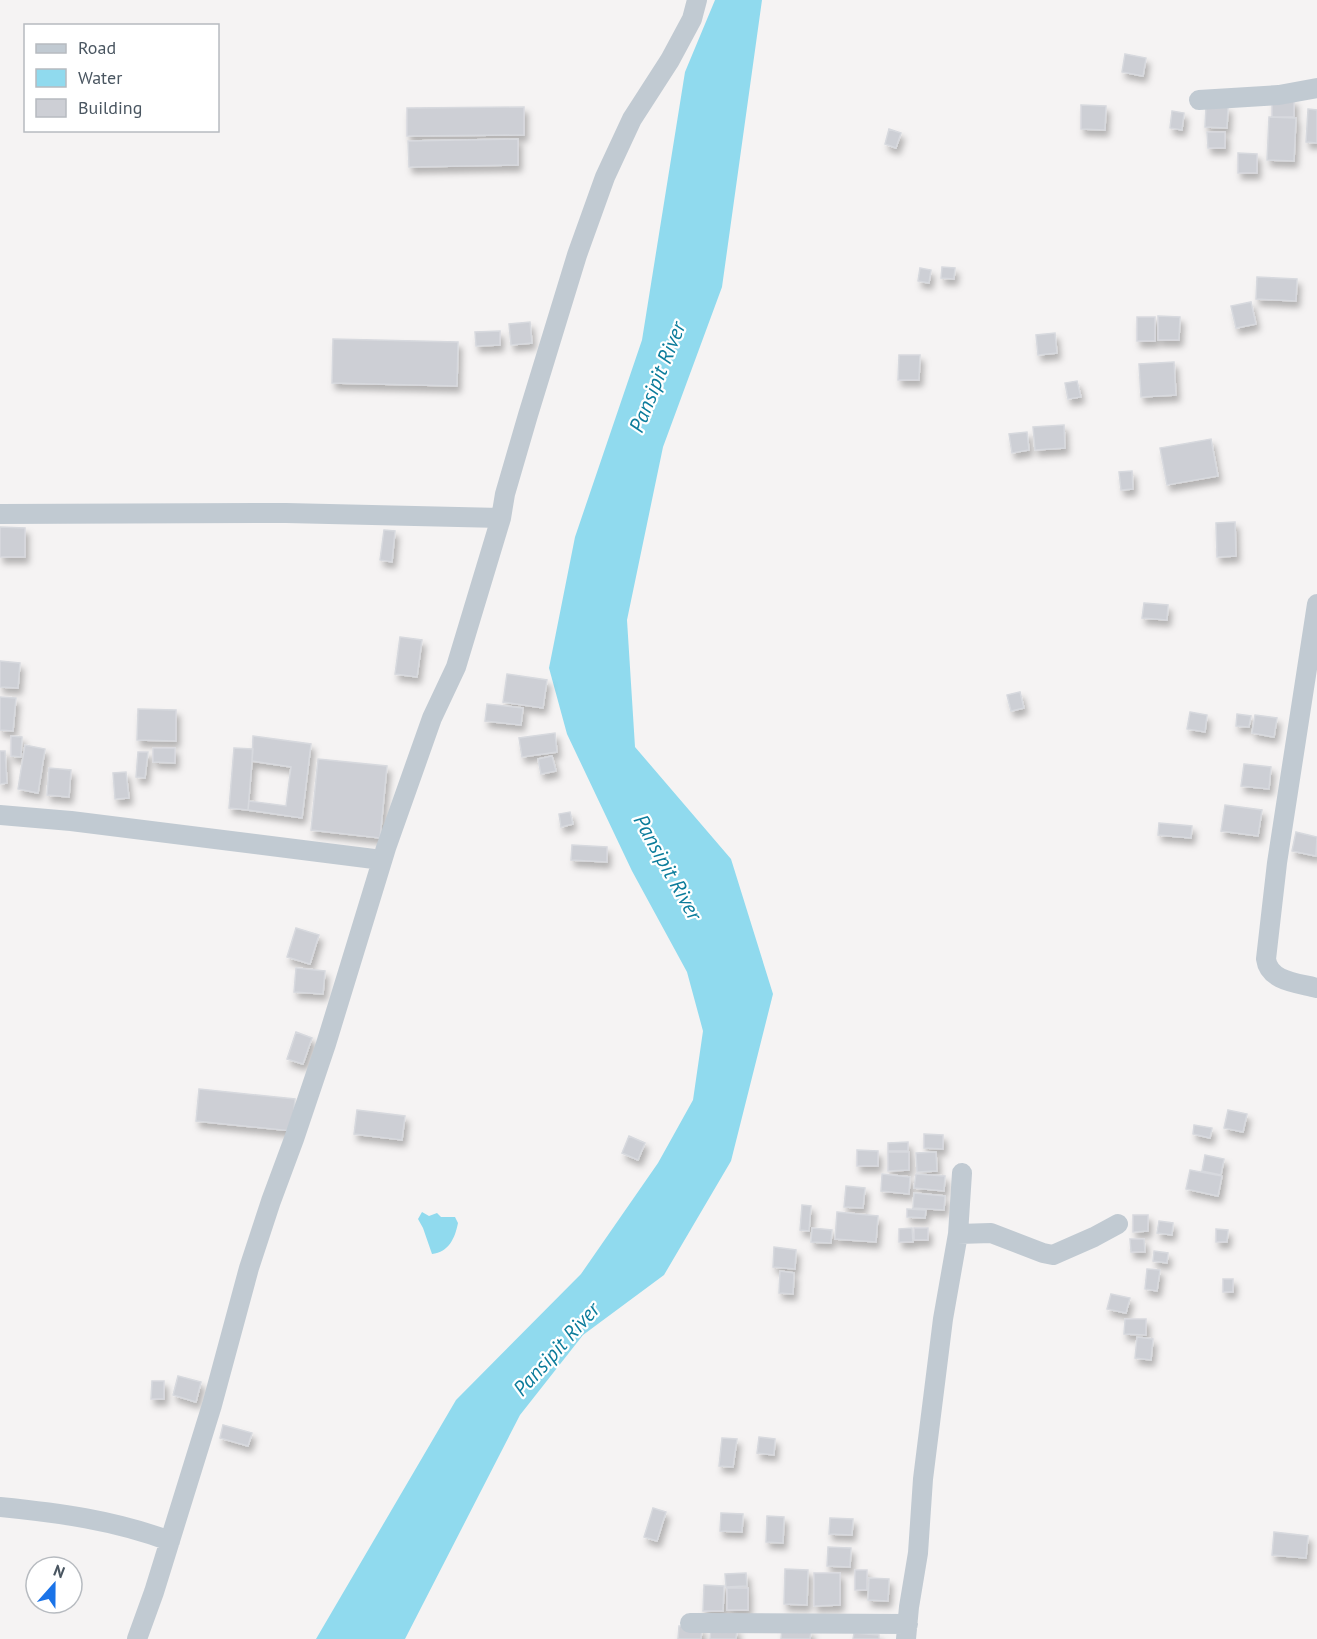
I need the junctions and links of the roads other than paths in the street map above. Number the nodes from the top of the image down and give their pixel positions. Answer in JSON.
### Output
{"nodes":[{"id":1,"x":696,"y":0,"type":"edge"},
{"id":2,"x":1317,"y":87,"type":"edge"},
{"id":3,"x":1200,"y":100,"type":"dead end"},
{"id":4,"x":0,"y":514,"type":"edge"},
{"id":5,"x":501,"y":518,"type":"junction"},
{"id":6,"x":1317,"y":604,"type":"edge"},
{"id":7,"x":0,"y":815,"type":"edge"},
{"id":8,"x":382,"y":860,"type":"junction"},
{"id":9,"x":1317,"y":988,"type":"edge"},
{"id":10,"x":962,"y":1173,"type":"dead end"},
{"id":11,"x":1118,"y":1224,"type":"dead end"},
{"id":12,"x":958,"y":1234,"type":"junction"},
{"id":13,"x":0,"y":1507,"type":"edge"},
{"id":14,"x":170,"y":1541,"type":"junction"},
{"id":15,"x":690,"y":1623,"type":"dead end"},
{"id":16,"x":907,"y":1632,"type":"edge"},
{"id":17,"x":137,"y":1639,"type":"edge"}],
"edges":[{"from":1,"to":5,"type":"street"},
{"from":2,"to":3,"type":"street"},
{"from":4,"to":5,"type":"street"},
{"from":5,"to":8,"type":"street"},
{"from":6,"to":9,"type":"street"},
{"from":7,"to":8,"type":"street"},
{"from":8,"to":14,"type":"street"},
{"from":10,"to":12,"type":"street"},
{"from":11,"to":12,"type":"street"},
{"from":12,"to":16,"type":"street"},
{"from":13,"to":14,"type":"street"},
{"from":14,"to":17,"type":"street"},
{"from":15,"to":16,"type":"street"}]}
